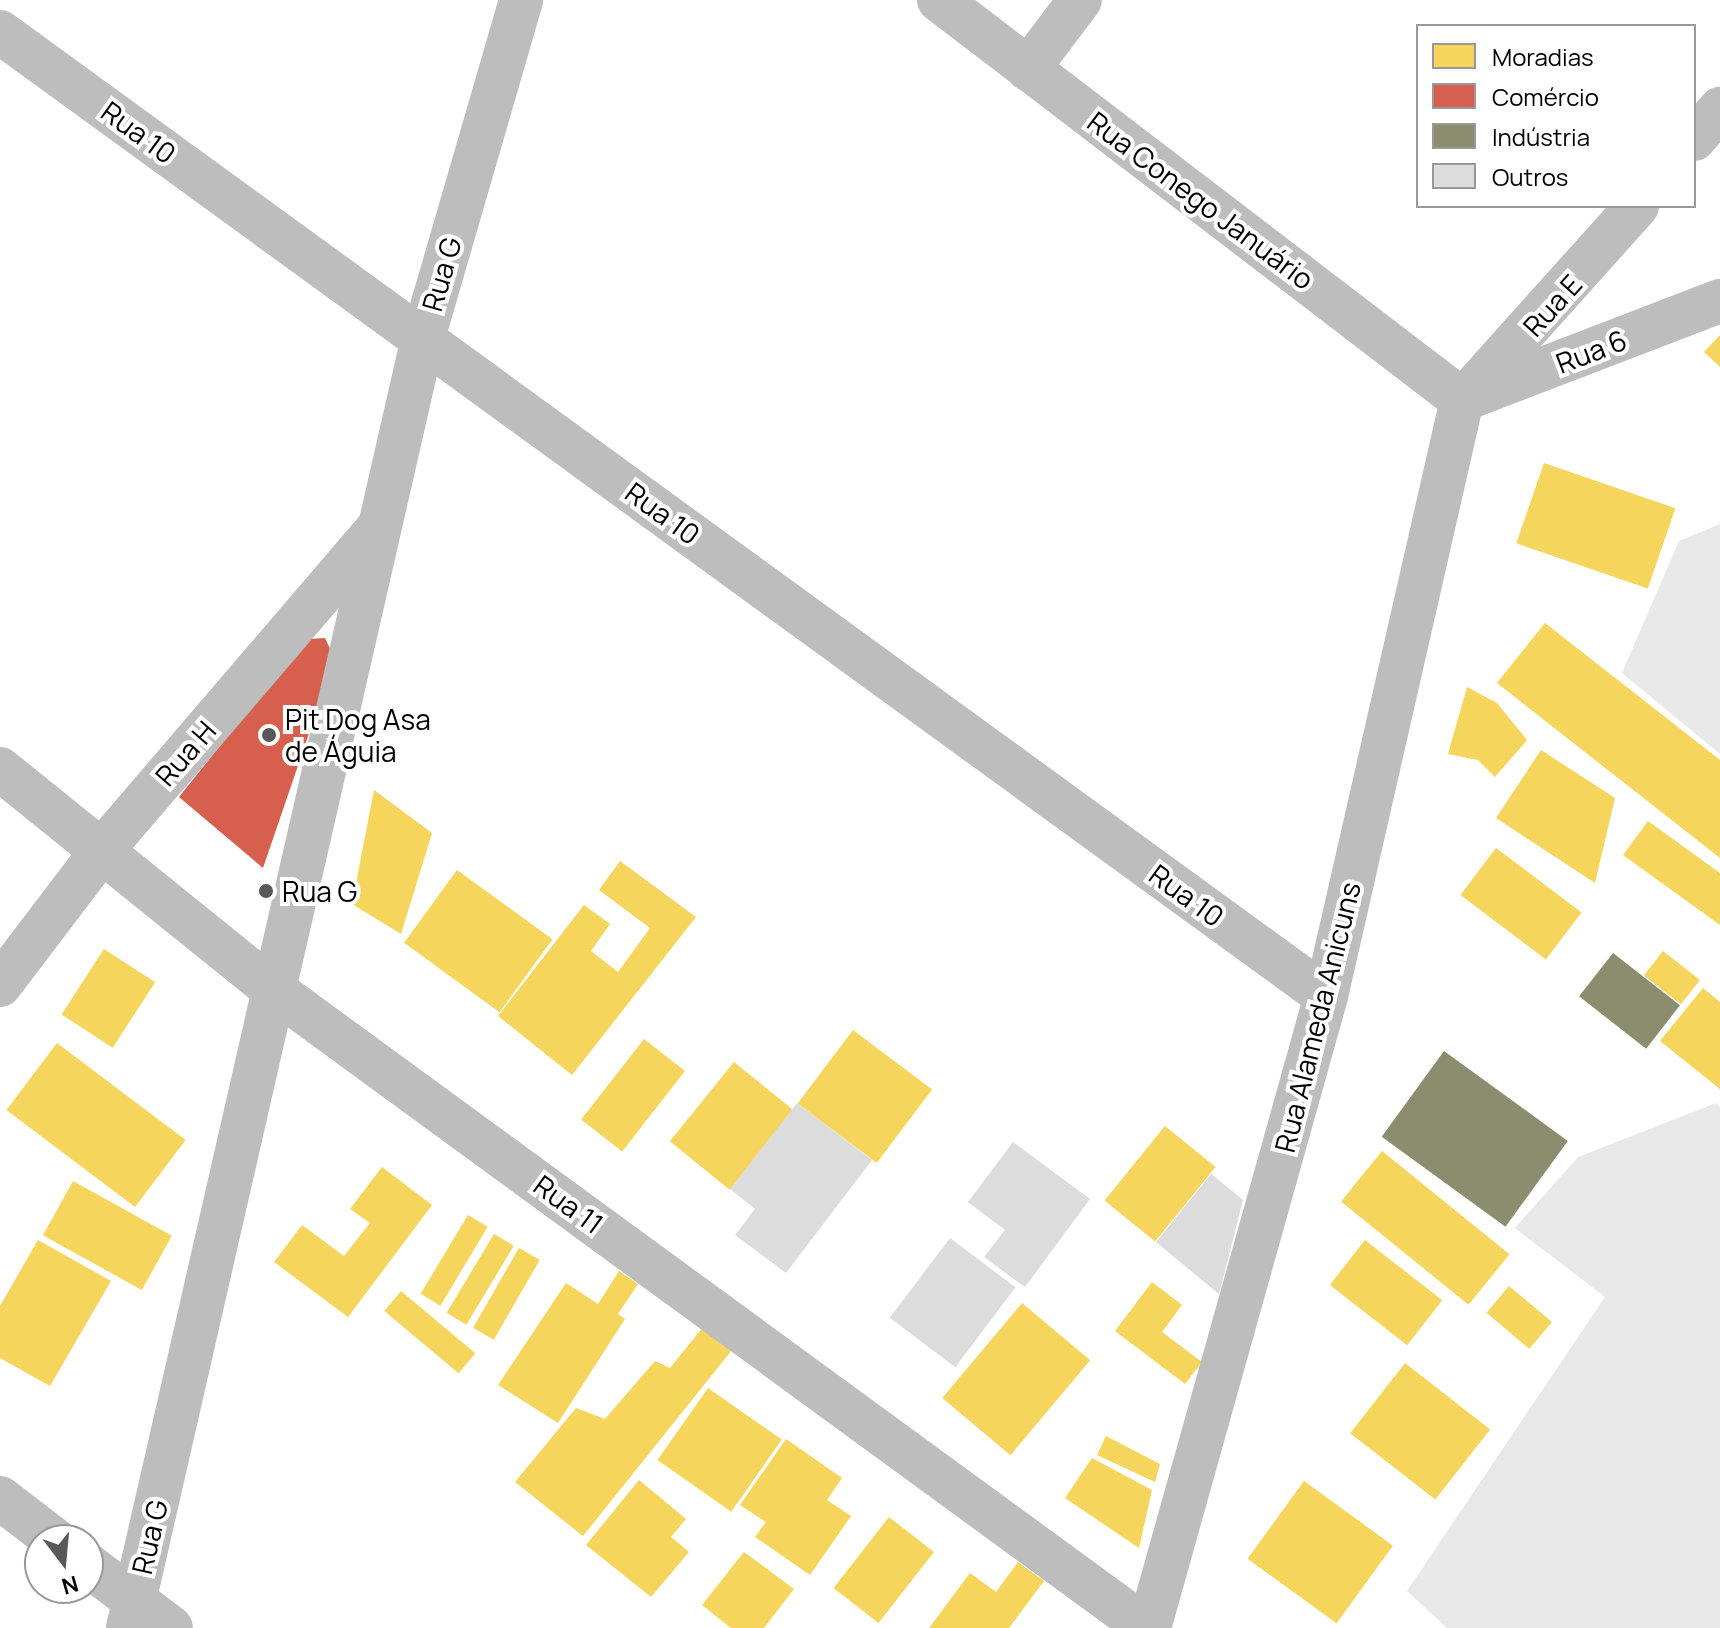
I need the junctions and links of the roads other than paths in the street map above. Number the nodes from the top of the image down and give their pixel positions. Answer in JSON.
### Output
{"nodes":[{"id":1,"x":521,"y":0,"type":"edge"},
{"id":2,"x":939,"y":0,"type":"edge"},
{"id":3,"x":1080,"y":0,"type":"edge"},
{"id":4,"x":0,"y":32,"type":"edge"},
{"id":5,"x":1028,"y":69,"type":"junction"},
{"id":6,"x":1720,"y":109,"type":"edge"},
{"id":7,"x":1696,"y":137,"type":"edge"},
{"id":8,"x":1635,"y":208,"type":"edge"},
{"id":9,"x":1720,"y":301,"type":"edge"},
{"id":10,"x":423,"y":338,"type":"junction"},
{"id":11,"x":1462,"y":400,"type":"junction"},
{"id":12,"x":379,"y":527,"type":"junction"},
{"id":13,"x":0,"y":769,"type":"edge"},
{"id":14,"x":104,"y":848,"type":"junction"},
{"id":15,"x":0,"y":985,"type":"edge"},
{"id":16,"x":274,"y":990,"type":"junction"},
{"id":17,"x":1326,"y":996,"type":"junction"},
{"id":18,"x":0,"y":1498,"type":"edge"},
{"id":19,"x":34,"y":1524,"type":"edge"},
{"id":20,"x":104,"y":1583,"type":"edge"},
{"id":21,"x":131,"y":1614,"type":"edge"},
{"id":22,"x":171,"y":1628,"type":"edge"},
{"id":23,"x":1148,"y":1628,"type":"edge"}],
"edges":[{"from":1,"to":10,"type":"street","name":"Rua G"},
{"from":2,"to":5,"type":"street","name":"Rua Conego Januário"},
{"from":3,"to":5,"type":"street"},
{"from":4,"to":10,"type":"street","name":"Rua 10"},
{"from":5,"to":11,"type":"street","name":"Rua Conego Januário"},
{"from":6,"to":7,"type":"street"},
{"from":8,"to":11,"type":"street","name":"Rua E"},
{"from":9,"to":11,"type":"street","name":"Rua 6"},
{"from":10,"to":12,"type":"street","name":"Rua G"},
{"from":10,"to":17,"type":"street","name":"Rua 10"},
{"from":11,"to":17,"type":"street","name":"Rua Alameda Anicuns"},
{"from":12,"to":14,"type":"street","name":"Rua H"},
{"from":12,"to":16,"type":"street","name":"Rua G"},
{"from":13,"to":14,"type":"street","name":"Rua 11"},
{"from":14,"to":15,"type":"street","name":"Rua H"},
{"from":14,"to":16,"type":"street","name":"Rua 11"},
{"from":16,"to":21,"type":"street","name":"Rua G"},
{"from":16,"to":23,"type":"street","name":"Rua 11"},
{"from":17,"to":23,"type":"street","name":"Rua Alameda Anicuns"},
{"from":18,"to":19,"type":"street"},
{"from":20,"to":21,"type":"street"},
{"from":21,"to":22,"type":"street"}]}
